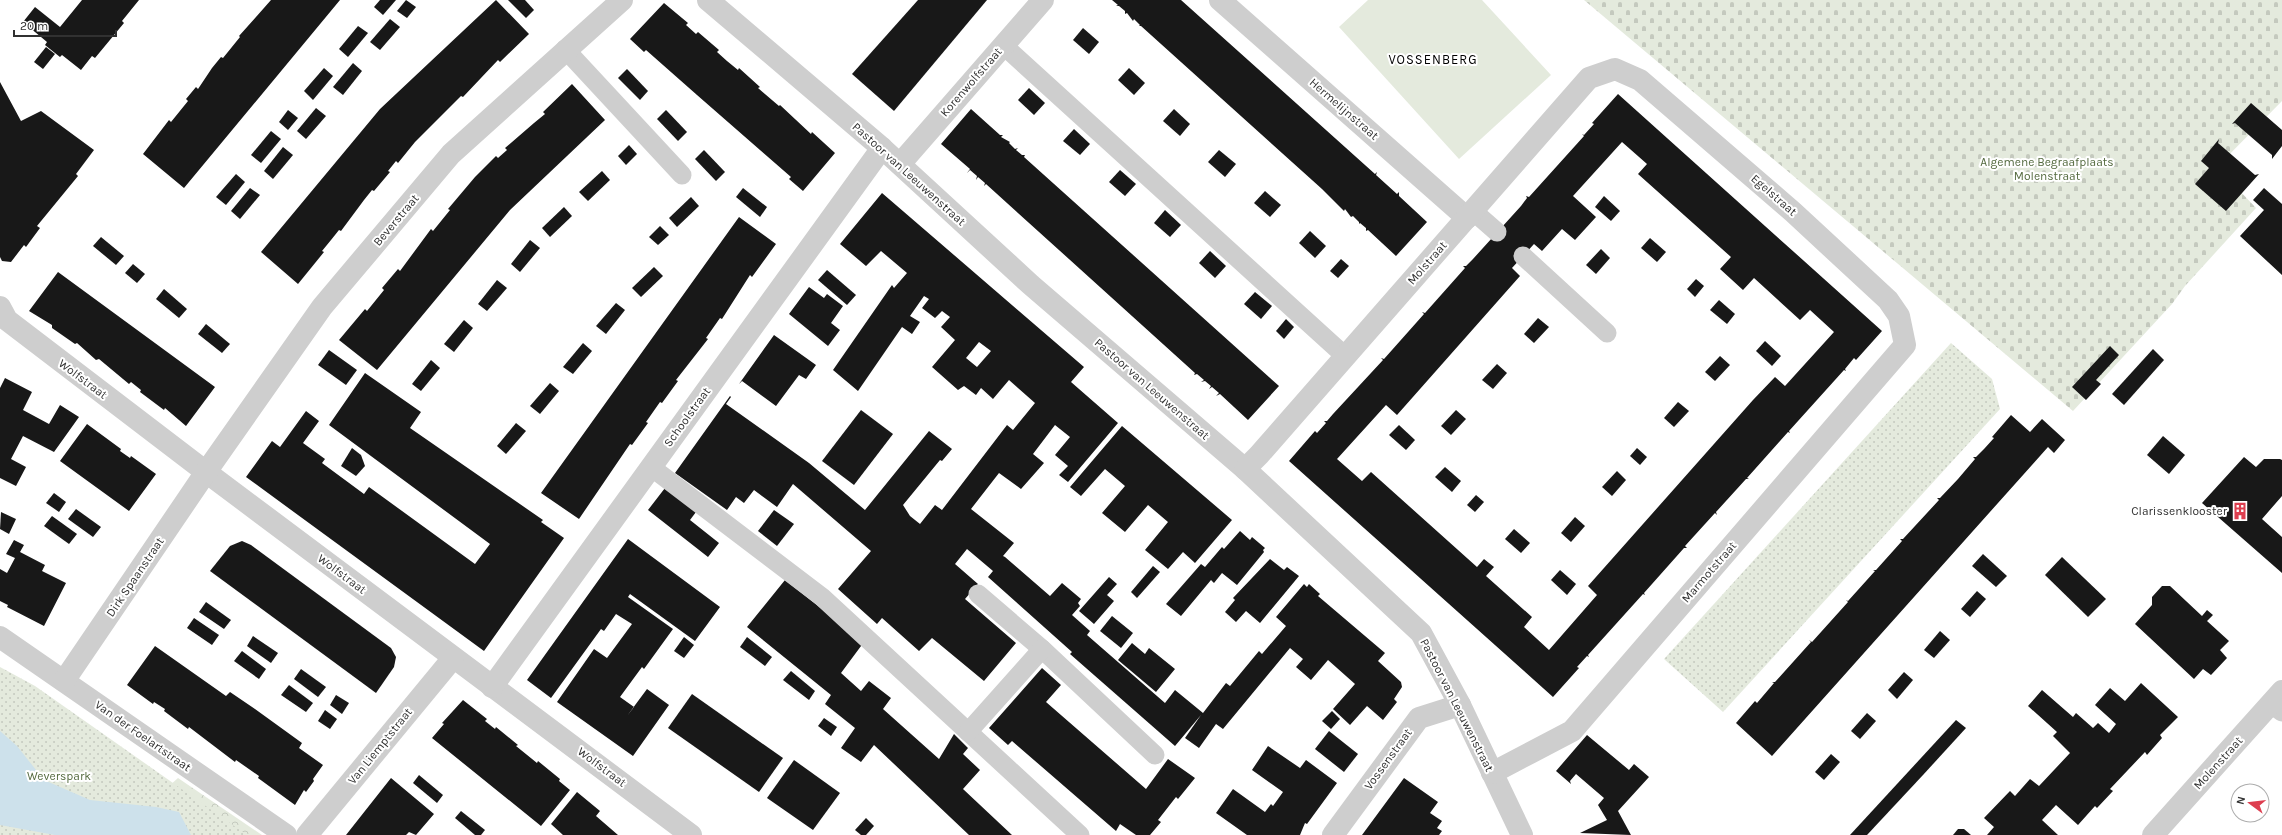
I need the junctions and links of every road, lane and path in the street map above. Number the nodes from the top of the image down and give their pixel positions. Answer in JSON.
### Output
{"nodes":[{"id":1,"x":622,"y":0,"type":"edge"},
{"id":2,"x":708,"y":0,"type":"edge"},
{"id":3,"x":1043,"y":0,"type":"edge"},
{"id":4,"x":1220,"y":0,"type":"edge"},
{"id":5,"x":1004,"y":45,"type":"junction"},
{"id":6,"x":565,"y":49,"type":"junction"},
{"id":7,"x":1615,"y":69,"type":"joint"},
{"id":8,"x":882,"y":148,"type":"junction"},
{"id":9,"x":900,"y":164,"type":"junction"},
{"id":10,"x":682,"y":175,"type":"dead end"},
{"id":11,"x":1470,"y":214,"type":"junction"},
{"id":12,"x":1497,"y":232,"type":"dead end"},
{"id":13,"x":1523,"y":256,"type":"dead end"},
{"id":14,"x":2,"y":320,"type":"edge"},
{"id":15,"x":1607,"y":333,"type":"dead end"},
{"id":16,"x":1905,"y":345,"type":"joint"},
{"id":17,"x":1345,"y":356,"type":"junction"},
{"id":18,"x":651,"y":467,"type":"junction"},
{"id":19,"x":1245,"y":469,"type":"junction"},
{"id":20,"x":206,"y":472,"type":"junction"},
{"id":21,"x":978,"y":594,"type":"dead end"},
{"id":22,"x":0,"y":637,"type":"edge"},
{"id":23,"x":1042,"y":649,"type":"junction"},
{"id":24,"x":453,"y":658,"type":"junction"},
{"id":25,"x":64,"y":681,"type":"junction"},
{"id":26,"x":492,"y":687,"type":"junction"},
{"id":27,"x":2278,"y":702,"type":"edge"},
{"id":28,"x":1460,"y":705,"type":"junction"},
{"id":29,"x":968,"y":732,"type":"junction"},
{"id":30,"x":1155,"y":756,"type":"dead end"},
{"id":31,"x":1492,"y":773,"type":"junction"},
{"id":32,"x":286,"y":835,"type":"edge"},
{"id":33,"x":308,"y":835,"type":"edge"},
{"id":34,"x":691,"y":835,"type":"edge"},
{"id":35,"x":1080,"y":835,"type":"edge"},
{"id":36,"x":1333,"y":835,"type":"edge"},
{"id":37,"x":1522,"y":835,"type":"edge"},
{"id":38,"x":2153,"y":835,"type":"edge"}],
"edges":[{"from":1,"to":6,"type":"street","name":"Beverstraat"},
{"from":2,"to":8,"type":"street","name":"Pastoor van Leeuwenstraat"},
{"from":3,"to":5,"type":"street","name":"Korenwolfstraat"},
{"from":4,"to":11,"type":"street","name":"Hermelijnstraat"},
{"from":5,"to":9,"type":"street","name":"Korenwolfstraat"},
{"from":5,"to":17,"type":"lane"},
{"from":6,"to":10,"type":"lane"},
{"from":6,"to":20,"type":"street","name":"Beverstraat"},
{"from":7,"to":11,"type":"street","name":"Molstraat"},
{"from":7,"to":16,"type":"street","name":"Egelstraat"},
{"from":8,"to":9,"type":"street","name":"Pastoor van Leeuwenstraat"},
{"from":8,"to":18,"type":"street","name":"Schoolstraat"},
{"from":9,"to":19,"type":"street","name":"Pastoor van Leeuwenstraat"},
{"from":11,"to":12,"type":"lane"},
{"from":11,"to":17,"type":"street","name":"Molstraat"},
{"from":13,"to":15,"type":"lane"},
{"from":14,"to":20,"type":"street","name":"Wolfstraat"},
{"from":16,"to":31,"type":"street","name":"Marmotstraat"},
{"from":17,"to":19,"type":"street","name":"Molstraat"},
{"from":18,"to":26,"type":"street","name":"Schoolstraat"},
{"from":18,"to":29,"type":"lane"},
{"from":19,"to":28,"type":"street","name":"Pastoor van Leeuwenstraat"},
{"from":20,"to":24,"type":"street","name":"Wolfstraat"},
{"from":20,"to":25,"type":"street","name":"Dirk Spaanstraat"},
{"from":21,"to":23,"type":"lane"},
{"from":22,"to":25,"type":"street","name":"Van der Foelartstraat"},
{"from":23,"to":29,"type":"lane"},
{"from":23,"to":30,"type":"lane"},
{"from":24,"to":26,"type":"street","name":"Wolfstraat"},
{"from":24,"to":33,"type":"street","name":"Van Liemptstraat"},
{"from":25,"to":32,"type":"street","name":"Van der Foelartstraat"},
{"from":26,"to":34,"type":"street","name":"Wolfstraat"},
{"from":27,"to":38,"type":"street","name":"Molenstraat"},
{"from":28,"to":31,"type":"street","name":"Pastoor van Leeuwenstraat"},
{"from":28,"to":36,"type":"street","name":"Vossenstraat"},
{"from":29,"to":35,"type":"lane"},
{"from":31,"to":37,"type":"street","name":"Pastoor van Leeuwenstraat"}]}
